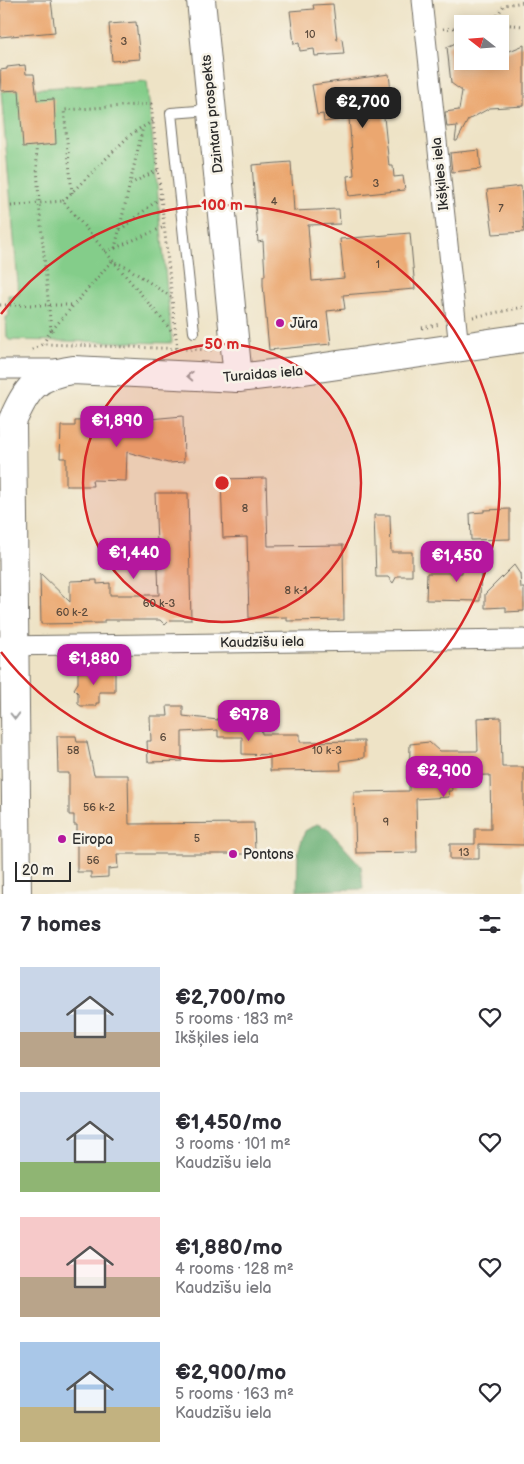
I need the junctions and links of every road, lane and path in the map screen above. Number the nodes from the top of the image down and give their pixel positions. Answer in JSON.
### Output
{"nodes":[{"id":1,"x":201,"y":0,"type":"edge"},
{"id":2,"x":422,"y":0,"type":"edge"},
{"id":3,"x":524,"y":2,"type":"edge"},
{"id":4,"x":498,"y":15,"type":"edge"},
{"id":5,"x":509,"y":25,"type":"edge"},
{"id":6,"x":524,"y":26,"type":"edge"},
{"id":7,"x":212,"y":110,"type":"junction"},
{"id":8,"x":171,"y":113,"type":"junction"},
{"id":9,"x":153,"y":122,"type":"junction"},
{"id":10,"x":143,"y":127,"type":"junction"},
{"id":11,"x":36,"y":146,"type":"dead end"},
{"id":12,"x":158,"y":170,"type":"junction"},
{"id":13,"x":130,"y":184,"type":"junction"},
{"id":14,"x":72,"y":193,"type":"junction"},
{"id":15,"x":161,"y":198,"type":"junction"},
{"id":16,"x":63,"y":202,"type":"junction"},
{"id":17,"x":39,"y":203,"type":"junction"},
{"id":18,"x":11,"y":206,"type":"dead end"},
{"id":19,"x":164,"y":227,"type":"junction"},
{"id":20,"x":119,"y":231,"type":"junction"},
{"id":21,"x":115,"y":248,"type":"junction"},
{"id":22,"x":105,"y":251,"type":"junction"},
{"id":23,"x":112,"y":261,"type":"junction"},
{"id":24,"x":172,"y":297,"type":"junction"},
{"id":25,"x":0,"y":305,"type":"edge"},
{"id":26,"x":49,"y":305,"type":"junction"},
{"id":27,"x":73,"y":305,"type":"junction"},
{"id":28,"x":524,"y":307,"type":"edge"},
{"id":29,"x":456,"y":321,"type":"junction"},
{"id":30,"x":420,"y":328,"type":"dead end"},
{"id":31,"x":51,"y":330,"type":"junction"},
{"id":32,"x":194,"y":332,"type":"dead end"},
{"id":33,"x":176,"y":336,"type":"junction"},
{"id":34,"x":524,"y":338,"type":"edge"},
{"id":35,"x":43,"y":344,"type":"dead end"},
{"id":36,"x":177,"y":348,"type":"dead end"},
{"id":37,"x":459,"y":348,"type":"junction"},
{"id":38,"x":0,"y":369,"type":"edge"},
{"id":39,"x":73,"y":370,"type":"junction"},
{"id":40,"x":238,"y":378,"type":"junction"},
{"id":41,"x":524,"y":639,"type":"edge"},
{"id":42,"x":7,"y":646,"type":"edge"},
{"id":43,"x":17,"y":894,"type":"edge"}],
"edges":[{"from":1,"to":7,"type":"street","name":"Dzintaru prospekts"},
{"from":2,"to":29,"type":"street","name":"Ikšķiles iela"},
{"from":3,"to":4,"type":"path"},
{"from":5,"to":6,"type":"path"},
{"from":7,"to":8,"type":"lane"},
{"from":7,"to":40,"type":"street","name":"Dzintaru prospekts"},
{"from":8,"to":9,"type":"path"},
{"from":8,"to":32,"type":"lane"},
{"from":9,"to":10,"type":"path"},
{"from":9,"to":12,"type":"path"},
{"from":9,"to":14,"type":"path"},
{"from":10,"to":13,"type":"path"},
{"from":10,"to":14,"type":"path"},
{"from":11,"to":17,"type":"path"},
{"from":12,"to":13,"type":"path"},
{"from":12,"to":15,"type":"path"},
{"from":13,"to":20,"type":"path"},
{"from":14,"to":16,"type":"path"},
{"from":15,"to":19,"type":"path"},
{"from":15,"to":20,"type":"path"},
{"from":16,"to":17,"type":"path"},
{"from":16,"to":22,"type":"path"},
{"from":17,"to":18,"type":"path"},
{"from":17,"to":26,"type":"path"},
{"from":19,"to":21,"type":"path"},
{"from":19,"to":24,"type":"path"},
{"from":20,"to":21,"type":"path"},
{"from":21,"to":22,"type":"path"},
{"from":22,"to":23,"type":"path"},
{"from":23,"to":24,"type":"path"},
{"from":23,"to":27,"type":"path"},
{"from":23,"to":33,"type":"path"},
{"from":24,"to":33,"type":"path"},
{"from":25,"to":26,"type":"path"},
{"from":26,"to":27,"type":"path"},
{"from":26,"to":31,"type":"path"},
{"from":27,"to":31,"type":"path"},
{"from":28,"to":29,"type":"path"},
{"from":29,"to":30,"type":"path"},
{"from":29,"to":37,"type":"street","name":"Ikšķiles iela"},
{"from":31,"to":35,"type":"path"},
{"from":33,"to":36,"type":"path"},
{"from":34,"to":37,"type":"street","name":"Turaidas iela"},
{"from":37,"to":40,"type":"street","name":"Turaidas iela"},
{"from":38,"to":39,"type":"street","name":"Turaidas iela"},
{"from":40,"to":39,"type":"street","name":"Turaidas iela","one_way":true},
{"from":39,"to":42,"type":"street"},
{"from":41,"to":42,"type":"street","name":"Kaudzīšu iela"},
{"from":42,"to":43,"type":"street","one_way":true}]}
